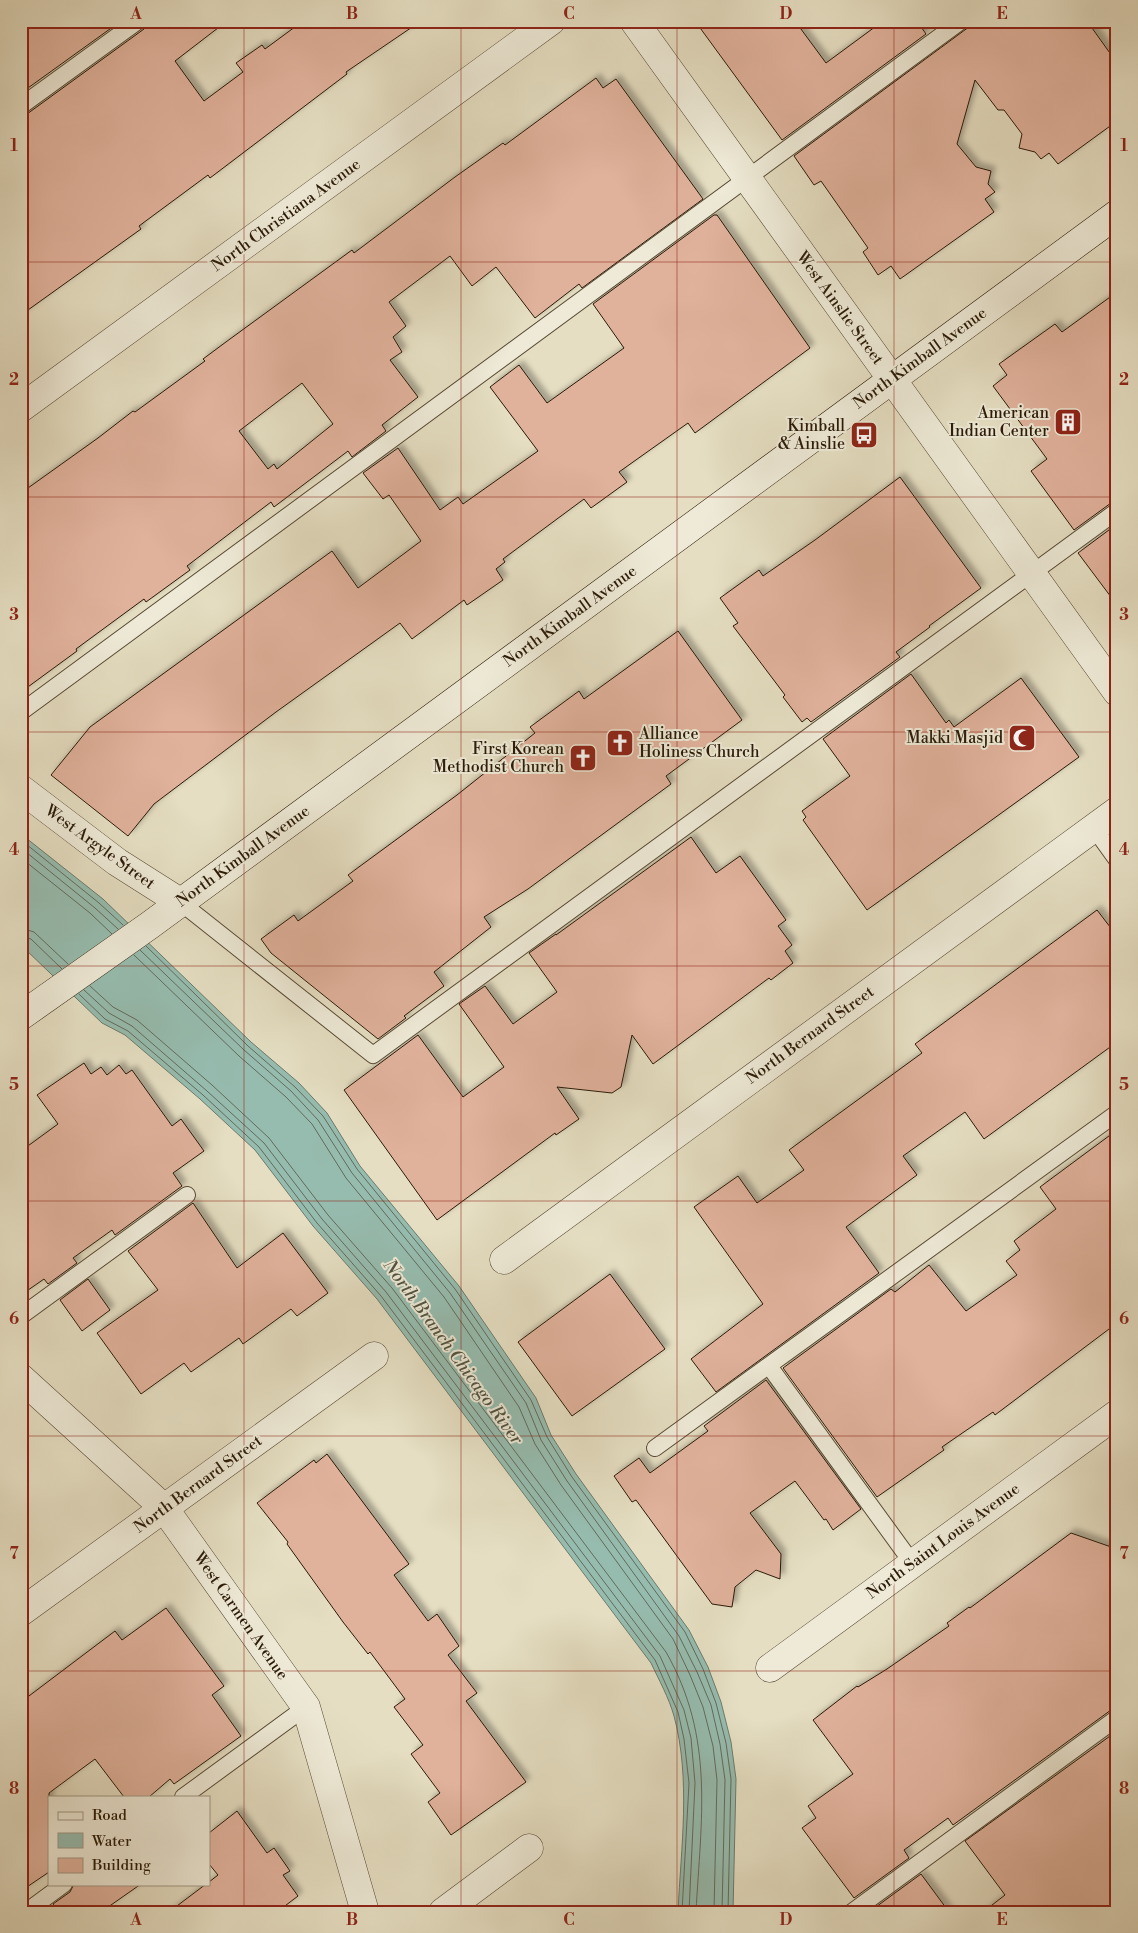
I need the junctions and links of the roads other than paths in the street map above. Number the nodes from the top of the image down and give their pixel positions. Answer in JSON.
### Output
{"nodes":[{"id":1,"x":138,"y":21,"type":"edge"},
{"id":2,"x":551,"y":21,"type":"edge"},
{"id":3,"x":634,"y":21,"type":"edge"},
{"id":4,"x":962,"y":21,"type":"edge"},
{"id":5,"x":21,"y":106,"type":"edge"},
{"id":6,"x":747,"y":179,"type":"junction"},
{"id":7,"x":1117,"y":214,"type":"edge"},
{"id":8,"x":892,"y":380,"type":"junction"},
{"id":9,"x":21,"y":408,"type":"edge"},
{"id":10,"x":1117,"y":511,"type":"edge"},
{"id":11,"x":1031,"y":573,"type":"junction"},
{"id":12,"x":1117,"y":692,"type":"edge"},
{"id":13,"x":21,"y":712,"type":"edge"},
{"id":14,"x":21,"y":789,"type":"edge"},
{"id":15,"x":1117,"y":811,"type":"edge"},
{"id":16,"x":1094,"y":828,"type":"junction"},
{"id":17,"x":1117,"y":860,"type":"edge"},
{"id":18,"x":180,"y":902,"type":"junction"},
{"id":19,"x":21,"y":1016,"type":"edge"},
{"id":20,"x":1117,"y":1113,"type":"edge"},
{"id":21,"x":187,"y":1196,"type":"dead end"},
{"id":22,"x":504,"y":1260,"type":"dead end"},
{"id":23,"x":21,"y":1316,"type":"edge"},
{"id":24,"x":374,"y":1356,"type":"dead end"},
{"id":25,"x":769,"y":1366,"type":"junction"},
{"id":26,"x":21,"y":1378,"type":"edge"},
{"id":27,"x":1117,"y":1414,"type":"edge"},
{"id":28,"x":655,"y":1448,"type":"dead end"},
{"id":29,"x":164,"y":1508,"type":"junction"},
{"id":30,"x":912,"y":1564,"type":"junction"},
{"id":31,"x":21,"y":1612,"type":"edge"},
{"id":32,"x":770,"y":1668,"type":"dead end"},
{"id":33,"x":306,"y":1707,"type":"junction"},
{"id":34,"x":1117,"y":1718,"type":"edge"},
{"id":35,"x":184,"y":1796,"type":"edge"},
{"id":36,"x":529,"y":1848,"type":"dead end"},
{"id":37,"x":61,"y":1886,"type":"edge"},
{"id":38,"x":26,"y":1912,"type":"edge"},
{"id":39,"x":365,"y":1912,"type":"edge"},
{"id":40,"x":443,"y":1912,"type":"edge"},
{"id":41,"x":852,"y":1912,"type":"edge"}],
"edges":[{"from":1,"to":5,"type":"lane"},
{"from":2,"to":9,"type":"street","name":"North Christiana Avenue"},
{"from":3,"to":6,"type":"street","name":"West Ainslie Street"},
{"from":4,"to":6,"type":"lane"},
{"from":6,"to":8,"type":"street","name":"West Ainslie Street"},
{"from":6,"to":13,"type":"lane"},
{"from":7,"to":8,"type":"street","name":"North Kimball Avenue"},
{"from":8,"to":11,"type":"street","name":"West Ainslie Street"},
{"from":8,"to":18,"type":"street","name":"North Kimball Avenue"},
{"from":10,"to":11,"type":"lane"},
{"from":11,"to":12,"type":"street","name":"West Ainslie Street"},
{"from":11,"to":18,"type":"lane"},
{"from":14,"to":18,"type":"street","name":"West Argyle Street"},
{"from":15,"to":16,"type":"street","name":"North Bernard Street"},
{"from":16,"to":17,"type":"lane"},
{"from":16,"to":22,"type":"street","name":"North Bernard Street"},
{"from":18,"to":19,"type":"street","name":"North Kimball Avenue"},
{"from":20,"to":25,"type":"lane"},
{"from":21,"to":23,"type":"lane"},
{"from":24,"to":29,"type":"street","name":"North Bernard Street"},
{"from":25,"to":28,"type":"lane"},
{"from":25,"to":30,"type":"lane"},
{"from":26,"to":29,"type":"street","name":"West Carmen Avenue"},
{"from":27,"to":30,"type":"street","name":"North Saint Louis Avenue"},
{"from":29,"to":31,"type":"street","name":"North Bernard Street"},
{"from":29,"to":33,"type":"street","name":"West Carmen Avenue"},
{"from":30,"to":32,"type":"street","name":"North Saint Louis Avenue"},
{"from":33,"to":35,"type":"lane"},
{"from":33,"to":39,"type":"street","name":"West Carmen Avenue"},
{"from":34,"to":41,"type":"lane"},
{"from":36,"to":40,"type":"street"},
{"from":37,"to":38,"type":"lane"}]}
